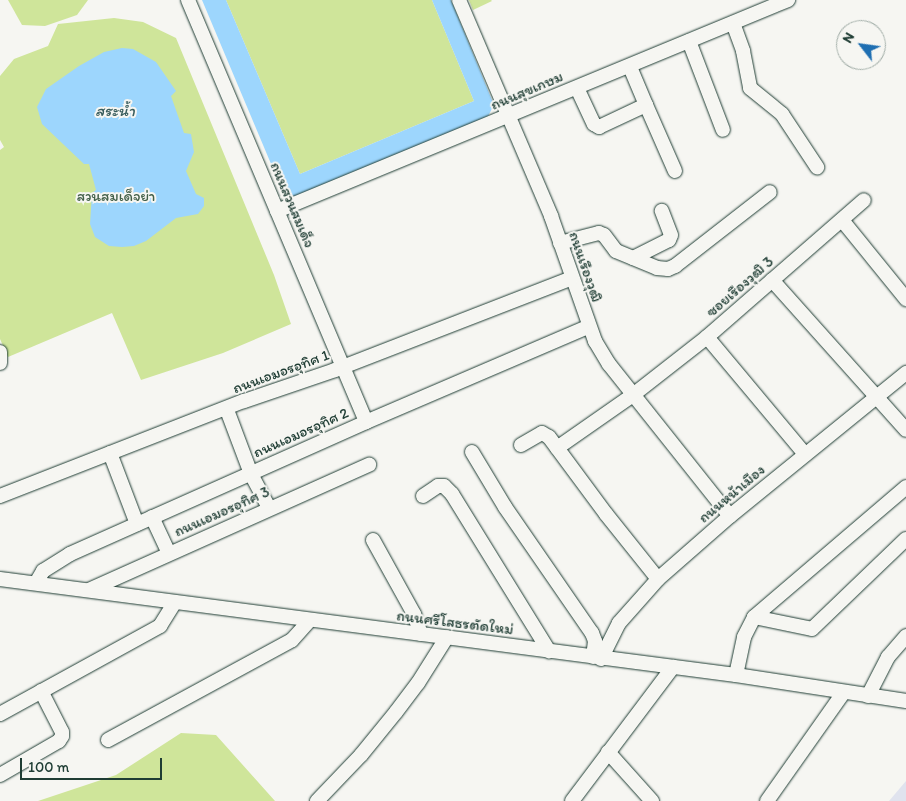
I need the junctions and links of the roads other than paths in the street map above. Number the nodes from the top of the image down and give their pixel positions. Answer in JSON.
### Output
{"nodes":[{"id":1,"x":188,"y":0,"type":"edge"},
{"id":2,"x":459,"y":0,"type":"edge"},
{"id":3,"x":788,"y":0,"type":"edge"},
{"id":4,"x":733,"y":23,"type":"junction"},
{"id":5,"x":689,"y":41,"type":"junction"},
{"id":6,"x":630,"y":66,"type":"junction"},
{"id":7,"x":577,"y":88,"type":"junction"},
{"id":8,"x":646,"y":105,"type":"junction"},
{"id":9,"x":509,"y":117,"type":"junction"},
{"id":10,"x":723,"y":130,"type":"dead end"},
{"id":11,"x":817,"y":167,"type":"dead end"},
{"id":12,"x":675,"y":170,"type":"dead end"},
{"id":13,"x":770,"y":192,"type":"dead end"},
{"id":14,"x":864,"y":200,"type":"dead end"},
{"id":15,"x":277,"y":211,"type":"junction"},
{"id":16,"x":662,"y":211,"type":"dead end"},
{"id":17,"x":842,"y":220,"type":"junction"},
{"id":18,"x":560,"y":244,"type":"junction"},
{"id":19,"x":634,"y":258,"type":"junction"},
{"id":20,"x":572,"y":278,"type":"junction"},
{"id":21,"x":772,"y":280,"type":"junction"},
{"id":22,"x":906,"y":298,"type":"edge"},
{"id":23,"x":588,"y":327,"type":"junction"},
{"id":24,"x":707,"y":337,"type":"junction"},
{"id":25,"x":0,"y":352,"type":"edge"},
{"id":26,"x":0,"y":363,"type":"edge"},
{"id":27,"x":343,"y":366,"type":"junction"},
{"id":28,"x":906,"y":373,"type":"edge"},
{"id":29,"x":633,"y":394,"type":"junction"},
{"id":30,"x":877,"y":397,"type":"junction"},
{"id":31,"x":227,"y":410,"type":"junction"},
{"id":32,"x":366,"y":422,"type":"junction"},
{"id":33,"x":906,"y":430,"type":"edge"},
{"id":34,"x":521,"y":445,"type":"dead end"},
{"id":35,"x":557,"y":448,"type":"junction"},
{"id":36,"x":110,"y":452,"type":"junction"},
{"id":37,"x":472,"y":452,"type":"dead end"},
{"id":38,"x":805,"y":454,"type":"junction"},
{"id":39,"x":369,"y":465,"type":"dead end"},
{"id":40,"x":251,"y":474,"type":"junction"},
{"id":41,"x":906,"y":486,"type":"edge"},
{"id":42,"x":0,"y":496,"type":"edge"},
{"id":43,"x":423,"y":496,"type":"dead end"},
{"id":44,"x":269,"y":508,"type":"junction"},
{"id":45,"x":730,"y":516,"type":"junction"},
{"id":46,"x":152,"y":517,"type":"junction"},
{"id":47,"x":137,"y":524,"type":"junction"},
{"id":48,"x":906,"y":539,"type":"edge"},
{"id":49,"x":374,"y":540,"type":"dead end"},
{"id":50,"x":169,"y":553,"type":"junction"},
{"id":51,"x":0,"y":579,"type":"edge"},
{"id":52,"x":658,"y":579,"type":"junction"},
{"id":53,"x":36,"y":583,"type":"junction"},
{"id":54,"x":89,"y":590,"type":"junction"},
{"id":55,"x":175,"y":602,"type":"junction"},
{"id":56,"x":754,"y":617,"type":"junction"},
{"id":57,"x":309,"y":621,"type":"junction"},
{"id":58,"x":422,"y":634,"type":"junction"},
{"id":59,"x":906,"y":636,"type":"edge"},
{"id":60,"x":446,"y":637,"type":"junction"},
{"id":61,"x":549,"y":651,"type":"junction"},
{"id":62,"x":597,"y":658,"type":"junction"},
{"id":63,"x":673,"y":667,"type":"junction"},
{"id":64,"x":736,"y":675,"type":"junction"},
{"id":65,"x":41,"y":691,"type":"junction"},
{"id":66,"x":844,"y":692,"type":"junction"},
{"id":67,"x":868,"y":696,"type":"junction"},
{"id":68,"x":906,"y":701,"type":"edge"},
{"id":69,"x":0,"y":714,"type":"edge"},
{"id":70,"x":108,"y":740,"type":"dead end"},
{"id":71,"x":608,"y":752,"type":"junction"},
{"id":72,"x":0,"y":775,"type":"edge"},
{"id":73,"x":318,"y":801,"type":"edge"},
{"id":74,"x":572,"y":801,"type":"edge"},
{"id":75,"x":652,"y":801,"type":"edge"},
{"id":76,"x":767,"y":801,"type":"edge"}],
"edges":[{"from":1,"to":15,"type":"street","name":"ถนนสวนสมเด็จ"},
{"from":2,"to":9,"type":"street","name":"ถนนเรืองวุฒิ"},
{"from":3,"to":4,"type":"street","name":"ถนนสุขเกษม"},
{"from":4,"to":5,"type":"street","name":"ถนนสุขเกษม"},
{"from":4,"to":11,"type":"street"},
{"from":5,"to":6,"type":"street","name":"ถนนสุขเกษม"},
{"from":5,"to":10,"type":"street"},
{"from":6,"to":7,"type":"street","name":"ถนนสุขเกษม"},
{"from":6,"to":8,"type":"street"},
{"from":7,"to":8,"type":"street"},
{"from":7,"to":9,"type":"street","name":"ถนนสุขเกษม"},
{"from":8,"to":12,"type":"street"},
{"from":9,"to":15,"type":"street","name":"ถนนสุขเกษม"},
{"from":9,"to":18,"type":"street","name":"ถนนเรืองวุฒิ"},
{"from":13,"to":19,"type":"street"},
{"from":14,"to":17,"type":"street","name":"ซอยเรืองวุฒิ 3"},
{"from":15,"to":27,"type":"street","name":"ถนนสวนสมเด็จ"},
{"from":16,"to":19,"type":"street"},
{"from":17,"to":21,"type":"street","name":"ซอยเรืองวุฒิ 3"},
{"from":17,"to":22,"type":"street"},
{"from":18,"to":19,"type":"street"},
{"from":18,"to":20,"type":"street","name":"ถนนเรืองวุฒิ"},
{"from":20,"to":23,"type":"street","name":"ถนนเรืองวุฒิ"},
{"from":20,"to":27,"type":"street","name":"ถนนเอมอรอุทิศ 1"},
{"from":21,"to":24,"type":"street","name":"ซอยเรืองวุฒิ 3"},
{"from":21,"to":30,"type":"street"},
{"from":23,"to":29,"type":"street","name":"ถนนเรืองวุฒิ"},
{"from":23,"to":32,"type":"street","name":"ถนนเอมอรอุทิศ 2"},
{"from":24,"to":29,"type":"street","name":"ซอยเรืองวุฒิ 3"},
{"from":24,"to":38,"type":"street"},
{"from":25,"to":26,"type":"street"},
{"from":27,"to":31,"type":"street","name":"ถนนเอมอรอุทิศ 1"},
{"from":27,"to":32,"type":"street","name":"ถนนสวนสมเด็จ"},
{"from":28,"to":30,"type":"street","name":"ถนนหน้าเมือง"},
{"from":29,"to":35,"type":"street","name":"ซอยเรืองวุฒิ 3"},
{"from":29,"to":45,"type":"street","name":"ถนนเรืองวุฒิ"},
{"from":30,"to":33,"type":"street"},
{"from":30,"to":38,"type":"street","name":"ถนนหน้าเมือง"},
{"from":31,"to":36,"type":"street","name":"ถนนเอมอรอุทิศ 1"},
{"from":31,"to":40,"type":"street"},
{"from":32,"to":40,"type":"street","name":"ถนนเอมอรอุทิศ 2"},
{"from":34,"to":35,"type":"street"},
{"from":35,"to":52,"type":"street"},
{"from":36,"to":42,"type":"street","name":"ถนนเอมอรอุทิศ 1"},
{"from":36,"to":47,"type":"street"},
{"from":37,"to":62,"type":"street"},
{"from":38,"to":45,"type":"street","name":"ถนนหน้าเมือง"},
{"from":39,"to":44,"type":"street","name":"ถนนเอมอรอุทิศ 3"},
{"from":40,"to":44,"type":"street"},
{"from":40,"to":46,"type":"street","name":"ถนนเอมอรอุทิศ 2"},
{"from":41,"to":56,"type":"street"},
{"from":43,"to":61,"type":"street"},
{"from":44,"to":50,"type":"street","name":"ถนนเอมอรอุทิศ 3"},
{"from":45,"to":52,"type":"street","name":"ถนนหน้าเมือง"},
{"from":46,"to":47,"type":"street","name":"ถนนเอมอรอุทิศ 2"},
{"from":46,"to":50,"type":"street"},
{"from":47,"to":53,"type":"street","name":"ถนนเอมอรอุทิศ 2"},
{"from":48,"to":56,"type":"street"},
{"from":49,"to":58,"type":"street"},
{"from":50,"to":54,"type":"street","name":"ถนนเอมอรอุทิศ 3"},
{"from":51,"to":53,"type":"street","name":"ถนนศรีโสธรตัดใหม่"},
{"from":52,"to":62,"type":"street","name":"ถนนหน้าเมือง"},
{"from":53,"to":54,"type":"street","name":"ถนนศรีโสธรตัดใหม่"},
{"from":54,"to":55,"type":"street","name":"ถนนศรีโสธรตัดใหม่"},
{"from":55,"to":57,"type":"street","name":"ถนนศรีโสธรตัดใหม่"},
{"from":55,"to":65,"type":"street"},
{"from":56,"to":64,"type":"street"},
{"from":57,"to":58,"type":"street","name":"ถนนศรีโสธรตัดใหม่"},
{"from":57,"to":70,"type":"street"},
{"from":58,"to":60,"type":"street","name":"ถนนศรีโสธรตัดใหม่"},
{"from":59,"to":67,"type":"street"},
{"from":60,"to":61,"type":"street","name":"ถนนศรีโสธรตัดใหม่"},
{"from":60,"to":73,"type":"street"},
{"from":61,"to":62,"type":"street","name":"ถนนศรีโสธรตัดใหม่"},
{"from":62,"to":63,"type":"street","name":"ถนนศรีโสธรตัดใหม่"},
{"from":63,"to":64,"type":"street","name":"ถนนศรีโสธรตัดใหม่"},
{"from":63,"to":71,"type":"street"},
{"from":64,"to":66,"type":"street","name":"ถนนศรีโสธรตัดใหม่"},
{"from":65,"to":69,"type":"street"},
{"from":65,"to":72,"type":"street"},
{"from":66,"to":67,"type":"street","name":"ถนนศรีโสธรตัดใหม่"},
{"from":66,"to":76,"type":"street"},
{"from":67,"to":68,"type":"street","name":"ถนนศรีโสธรตัดใหม่"},
{"from":71,"to":74,"type":"street"},
{"from":71,"to":75,"type":"street"}]}
